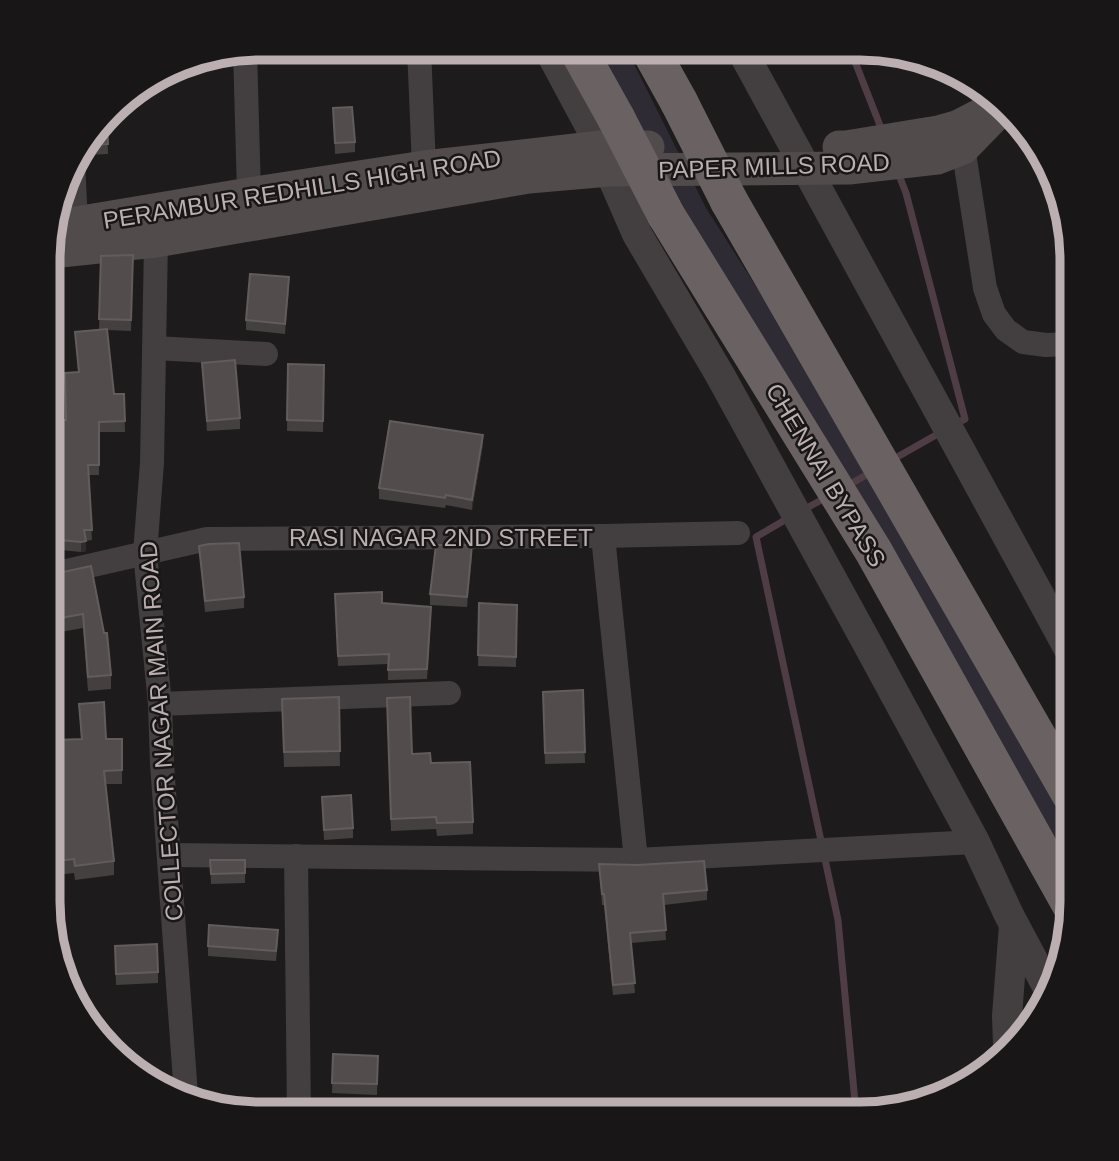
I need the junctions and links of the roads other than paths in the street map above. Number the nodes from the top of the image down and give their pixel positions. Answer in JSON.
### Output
{"nodes":[{"id":1,"x":419,"y":59,"type":"edge"},
{"id":2,"x":555,"y":59,"type":"edge"},
{"id":3,"x":582,"y":59,"type":"edge"},
{"id":4,"x":655,"y":59,"type":"edge"},
{"id":5,"x":746,"y":59,"type":"edge"},
{"id":6,"x":245,"y":60,"type":"edge"},
{"id":7,"x":991,"y":109,"type":"edge"},
{"id":8,"x":995,"y":113,"type":"edge"},
{"id":9,"x":949,"y":141,"type":"junction"},
{"id":10,"x":609,"y":145,"type":"junction"},
{"id":11,"x":553,"y":152,"type":"joint"},
{"id":12,"x":424,"y":167,"type":"junction"},
{"id":13,"x":805,"y":168,"type":"junction"},
{"id":14,"x":249,"y":194,"type":"junction"},
{"id":15,"x":67,"y":206,"type":"edge"},
{"id":16,"x":64,"y":225,"type":"edge"},
{"id":17,"x":153,"y":226,"type":"junction"},
{"id":18,"x":60,"y":251,"type":"edge"},
{"id":19,"x":1059,"y":344,"type":"edge"},
{"id":20,"x":154,"y":348,"type":"junction"},
{"id":21,"x":266,"y":354,"type":"dead end"},
{"id":22,"x":738,"y":533,"type":"dead end"},
{"id":23,"x":603,"y":536,"type":"junction"},
{"id":24,"x":145,"y":554,"type":"junction"},
{"id":25,"x":59,"y":573,"type":"edge"},
{"id":26,"x":1059,"y":631,"type":"edge"},
{"id":27,"x":449,"y":693,"type":"dead end"},
{"id":28,"x":160,"y":704,"type":"junction"},
{"id":29,"x":1059,"y":773,"type":"edge"},
{"id":30,"x":975,"y":842,"type":"junction"},
{"id":31,"x":170,"y":855,"type":"junction"},
{"id":32,"x":296,"y":856,"type":"junction"},
{"id":33,"x":636,"y":860,"type":"junction"},
{"id":34,"x":1059,"y":883,"type":"edge"},
{"id":35,"x":1014,"y":925,"type":"junction"},
{"id":36,"x":1043,"y":980,"type":"edge"},
{"id":37,"x":1007,"y":1036,"type":"edge"},
{"id":38,"x":185,"y":1087,"type":"edge"},
{"id":39,"x":299,"y":1101,"type":"edge"}],
"edges":[{"from":1,"to":12,"type":"street"},
{"from":2,"to":10,"type":"street"},
{"from":3,"to":10,"type":"highway","name":"CHENNAI BYPASS"},
{"from":4,"to":29,"type":"highway","bridge":true},
{"from":5,"to":13,"type":"street"},
{"from":6,"to":14,"type":"street"},
{"from":7,"to":9,"type":"main road","name":"PAPER MILLS ROAD"},
{"from":8,"to":9,"type":"main road"},
{"from":9,"to":13,"type":"main road","name":"PAPER MILLS ROAD"},
{"from":9,"to":19,"type":"street"},
{"from":10,"to":11,"type":"main road","name":"PAPER MILLS ROAD"},
{"from":10,"to":13,"type":"main road","name":"PAPER MILLS ROAD"},
{"from":10,"to":17,"type":"main road","name":"PERAMBUR REDHILLS HIGH ROAD"},
{"from":10,"to":30,"type":"street"},
{"from":10,"to":34,"type":"highway","name":"CHENNAI BYPASS","bridge":true},
{"from":11,"to":12,"type":"main road","name":"PERAMBUR REDHILLS HIGH ROAD"},
{"from":12,"to":14,"type":"main road","name":"PERAMBUR REDHILLS HIGH ROAD"},
{"from":13,"to":26,"type":"street"},
{"from":14,"to":17,"type":"main road","name":"PERAMBUR REDHILLS HIGH ROAD"},
{"from":15,"to":16,"type":"street"},
{"from":16,"to":17,"type":"main road","name":"PERAMBUR REDHILLS HIGH ROAD"},
{"from":17,"to":18,"type":"main road","name":"PERAMBUR REDHILLS HIGH ROAD"},
{"from":17,"to":20,"type":"street","name":"COLLECTOR NAGAR MAIN ROAD"},
{"from":20,"to":21,"type":"street"},
{"from":20,"to":24,"type":"street","name":"COLLECTOR NAGAR MAIN ROAD"},
{"from":22,"to":23,"type":"street","name":"RASI NAGAR 2ND STREET"},
{"from":23,"to":24,"type":"street","name":"RASI NAGAR 2ND STREET"},
{"from":23,"to":33,"type":"street"},
{"from":24,"to":25,"type":"street","name":"RASI NAGAR 2ND STREET"},
{"from":24,"to":28,"type":"street","name":"COLLECTOR NAGAR MAIN ROAD"},
{"from":27,"to":28,"type":"street"},
{"from":28,"to":31,"type":"street","name":"COLLECTOR NAGAR MAIN ROAD"},
{"from":30,"to":33,"type":"street"},
{"from":30,"to":35,"type":"street"},
{"from":31,"to":32,"type":"street"},
{"from":31,"to":38,"type":"street","name":"COLLECTOR NAGAR MAIN ROAD"},
{"from":32,"to":33,"type":"street"},
{"from":32,"to":39,"type":"street"},
{"from":35,"to":36,"type":"street"},
{"from":35,"to":37,"type":"street"}]}
